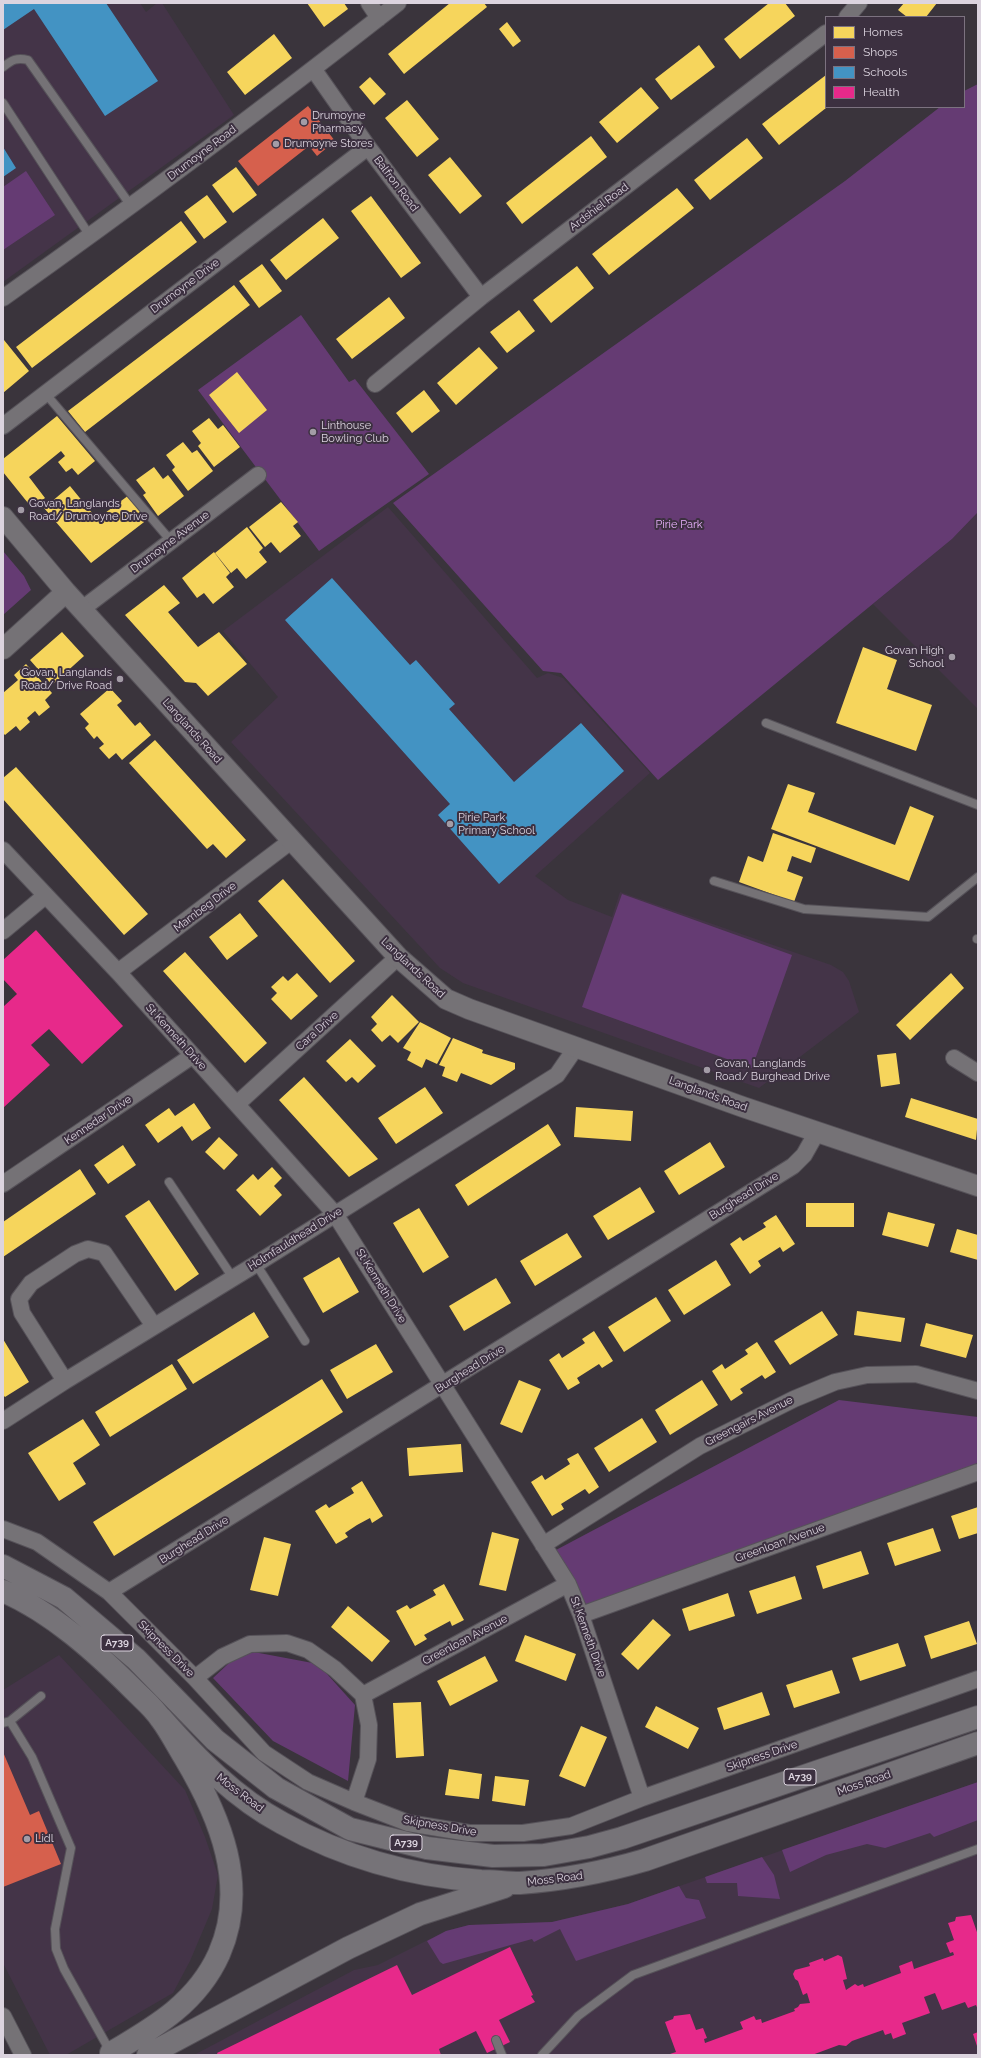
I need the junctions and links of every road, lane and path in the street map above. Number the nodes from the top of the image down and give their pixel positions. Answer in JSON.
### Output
{"nodes":[{"id":1,"x":369,"y":3,"type":"edge"},
{"id":2,"x":398,"y":3,"type":"edge"},
{"id":3,"x":859,"y":3,"type":"edge"},
{"id":4,"x":848,"y":16,"type":"edge"},
{"id":5,"x":379,"y":18,"type":"junction"},
{"id":6,"x":825,"y":34,"type":"edge"},
{"id":7,"x":3,"y":67,"type":"edge"},
{"id":8,"x":314,"y":70,"type":"junction"},
{"id":9,"x":3,"y":103,"type":"edge"},
{"id":10,"x":368,"y":147,"type":"junction"},
{"id":11,"x":131,"y":206,"type":"junction"},
{"id":12,"x":90,"y":236,"type":"junction"},
{"id":13,"x":481,"y":297,"type":"junction"},
{"id":14,"x":3,"y":298,"type":"edge"},
{"id":15,"x":374,"y":384,"type":"dead end"},
{"id":16,"x":45,"y":393,"type":"junction"},
{"id":17,"x":3,"y":426,"type":"edge"},
{"id":18,"x":258,"y":475,"type":"dead end"},
{"id":19,"x":3,"y":517,"type":"edge"},
{"id":20,"x":171,"y":541,"type":"junction"},
{"id":21,"x":66,"y":592,"type":"junction"},
{"id":22,"x":82,"y":609,"type":"junction"},
{"id":23,"x":3,"y":649,"type":"edge"},
{"id":24,"x":766,"y":723,"type":"dead end"},
{"id":25,"x":978,"y":805,"type":"edge"},
{"id":26,"x":291,"y":841,"type":"junction"},
{"id":27,"x":3,"y":850,"type":"edge"},
{"id":28,"x":978,"y":877,"type":"edge"},
{"id":29,"x":714,"y":882,"type":"dead end"},
{"id":30,"x":45,"y":896,"type":"junction"},
{"id":31,"x":3,"y":931,"type":"edge"},
{"id":32,"x":398,"y":957,"type":"junction"},
{"id":33,"x":118,"y":972,"type":"junction"},
{"id":34,"x":577,"y":1046,"type":"junction"},
{"id":35,"x":192,"y":1056,"type":"junction"},
{"id":36,"x":954,"y":1058,"type":"dead end"},
{"id":37,"x":978,"y":1073,"type":"edge"},
{"id":38,"x":237,"y":1104,"type":"junction"},
{"id":39,"x":817,"y":1132,"type":"junction"},
{"id":40,"x":169,"y":1182,"type":"dead end"},
{"id":41,"x":3,"y":1184,"type":"edge"},
{"id":42,"x":978,"y":1186,"type":"edge"},
{"id":43,"x":335,"y":1214,"type":"junction"},
{"id":44,"x":256,"y":1264,"type":"junction"},
{"id":45,"x":233,"y":1278,"type":"junction"},
{"id":46,"x":154,"y":1326,"type":"junction"},
{"id":47,"x":305,"y":1341,"type":"dead end"},
{"id":48,"x":65,"y":1381,"type":"junction"},
{"id":49,"x":443,"y":1385,"type":"junction"},
{"id":50,"x":978,"y":1391,"type":"edge"},
{"id":51,"x":3,"y":1421,"type":"edge"},
{"id":52,"x":978,"y":1472,"type":"edge"},
{"id":53,"x":3,"y":1529,"type":"edge"},
{"id":54,"x":543,"y":1545,"type":"junction"},
{"id":55,"x":3,"y":1566,"type":"edge"},
{"id":56,"x":568,"y":1584,"type":"junction"},
{"id":57,"x":3,"y":1591,"type":"edge"},
{"id":58,"x":109,"y":1592,"type":"junction"},
{"id":59,"x":582,"y":1615,"type":"junction"},
{"id":60,"x":195,"y":1678,"type":"junction"},
{"id":61,"x":978,"y":1679,"type":"edge"},
{"id":62,"x":363,"y":1695,"type":"junction"},
{"id":63,"x":41,"y":1696,"type":"dead end"},
{"id":64,"x":978,"y":1717,"type":"edge"},
{"id":65,"x":161,"y":1718,"type":"junction"},
{"id":66,"x":6,"y":1722,"type":"edge"},
{"id":67,"x":978,"y":1743,"type":"edge"},
{"id":68,"x":642,"y":1798,"type":"junction"},
{"id":69,"x":354,"y":1802,"type":"junction"},
{"id":70,"x":978,"y":1849,"type":"edge"},
{"id":71,"x":519,"y":1883,"type":"junction"},
{"id":72,"x":3,"y":2016,"type":"edge"},
{"id":73,"x":496,"y":2040,"type":"dead end"},
{"id":74,"x":110,"y":2054,"type":"edge"},
{"id":75,"x":23,"y":2055,"type":"edge"},
{"id":76,"x":148,"y":2055,"type":"edge"},
{"id":77,"x":502,"y":2055,"type":"edge"},
{"id":78,"x":542,"y":2055,"type":"edge"}],
"edges":[{"from":1,"to":5,"type":"street"},
{"from":2,"to":5,"type":"street","name":"Drumoyne Road"},
{"from":3,"to":4,"type":"street"},
{"from":5,"to":8,"type":"street","name":"Drumoyne Road"},
{"from":6,"to":13,"type":"street","name":"Ardshiel Road"},
{"from":7,"to":11,"type":"lane"},
{"from":8,"to":10,"type":"street","name":"Balfron Road"},
{"from":8,"to":11,"type":"street","name":"Drumoyne Road"},
{"from":9,"to":12,"type":"lane"},
{"from":10,"to":13,"type":"street","name":"Balfron Road"},
{"from":10,"to":16,"type":"street","name":"Drumoyne Drive"},
{"from":11,"to":12,"type":"street","name":"Drumoyne Road"},
{"from":12,"to":14,"type":"street","name":"Drumoyne Road"},
{"from":13,"to":15,"type":"street","name":"Ardshiel Road"},
{"from":16,"to":17,"type":"street","name":"Drumoyne Drive"},
{"from":16,"to":20,"type":"lane"},
{"from":18,"to":20,"type":"street","name":"Drumoyne Avenue"},
{"from":19,"to":21,"type":"street","name":"Langlands Road"},
{"from":20,"to":22,"type":"street","name":"Drumoyne Avenue"},
{"from":21,"to":22,"type":"street","name":"Langlands Road"},
{"from":21,"to":23,"type":"street"},
{"from":22,"to":26,"type":"street","name":"Langlands Road"},
{"from":24,"to":25,"type":"lane"},
{"from":26,"to":32,"type":"street","name":"Langlands Road"},
{"from":26,"to":33,"type":"street","name":"Mambeg Drive"},
{"from":27,"to":30,"type":"street","name":"St Kenneth Drive"},
{"from":28,"to":29,"type":"lane"},
{"from":30,"to":31,"type":"street"},
{"from":30,"to":33,"type":"street","name":"St Kenneth Drive"},
{"from":32,"to":34,"type":"street","name":"Langlands Road"},
{"from":32,"to":38,"type":"street","name":"Cara Drive"},
{"from":33,"to":35,"type":"street","name":"St Kenneth Drive"},
{"from":34,"to":39,"type":"street","name":"Langlands Road"},
{"from":34,"to":43,"type":"street","name":"Holmfauldhead Drive"},
{"from":35,"to":38,"type":"street","name":"St Kenneth Drive"},
{"from":35,"to":41,"type":"street","name":"Kennedar Drive"},
{"from":36,"to":37,"type":"street"},
{"from":38,"to":43,"type":"street","name":"St Kenneth Drive"},
{"from":39,"to":42,"type":"street","name":"Langlands Road"},
{"from":39,"to":49,"type":"street","name":"Burghead Drive"},
{"from":40,"to":45,"type":"lane"},
{"from":43,"to":44,"type":"street","name":"Holmfauldhead Drive"},
{"from":43,"to":49,"type":"street","name":"St Kenneth Drive"},
{"from":44,"to":45,"type":"street","name":"Holmfauldhead Drive"},
{"from":44,"to":47,"type":"lane"},
{"from":45,"to":46,"type":"street","name":"Holmfauldhead Drive"},
{"from":46,"to":48,"type":"street","name":"Holmfauldhead Drive"},
{"from":46,"to":48,"type":"street"},
{"from":48,"to":51,"type":"street","name":"Holmfauldhead Drive"},
{"from":49,"to":54,"type":"street","name":"St Kenneth Drive"},
{"from":49,"to":58,"type":"street","name":"Burghead Drive"},
{"from":50,"to":54,"type":"street","name":"Greengairs Avenue"},
{"from":52,"to":59,"type":"street","name":"Greenloan Avenue"},
{"from":53,"to":58,"type":"street","name":"Skipness Drive"},
{"from":54,"to":56,"type":"street","name":"St Kenneth Drive"},
{"from":55,"to":64,"type":"main road","number":"A739"},
{"from":56,"to":59,"type":"street","name":"St Kenneth Drive"},
{"from":56,"to":62,"type":"street","name":"Greenloan Avenue"},
{"from":57,"to":65,"type":"main road","number":"A739"},
{"from":58,"to":60,"type":"street","name":"Skipness Drive"},
{"from":59,"to":68,"type":"street","name":"St Kenneth Drive"},
{"from":60,"to":62,"type":"street"},
{"from":60,"to":69,"type":"street","name":"Skipness Drive"},
{"from":61,"to":68,"type":"street","name":"Skipness Drive"},
{"from":62,"to":69,"type":"street"},
{"from":63,"to":66,"type":"lane"},
{"from":65,"to":71,"type":"main road","name":"Moss Road","number":"A739"},
{"from":65,"to":74,"type":"main road"},
{"from":66,"to":74,"type":"lane"},
{"from":67,"to":71,"type":"main road","name":"Moss Road","number":"A739"},
{"from":68,"to":69,"type":"street","name":"Skipness Drive"},
{"from":70,"to":78,"type":"lane"},
{"from":71,"to":76,"type":"main road"},
{"from":72,"to":75,"type":"street"},
{"from":73,"to":77,"type":"lane"}]}
